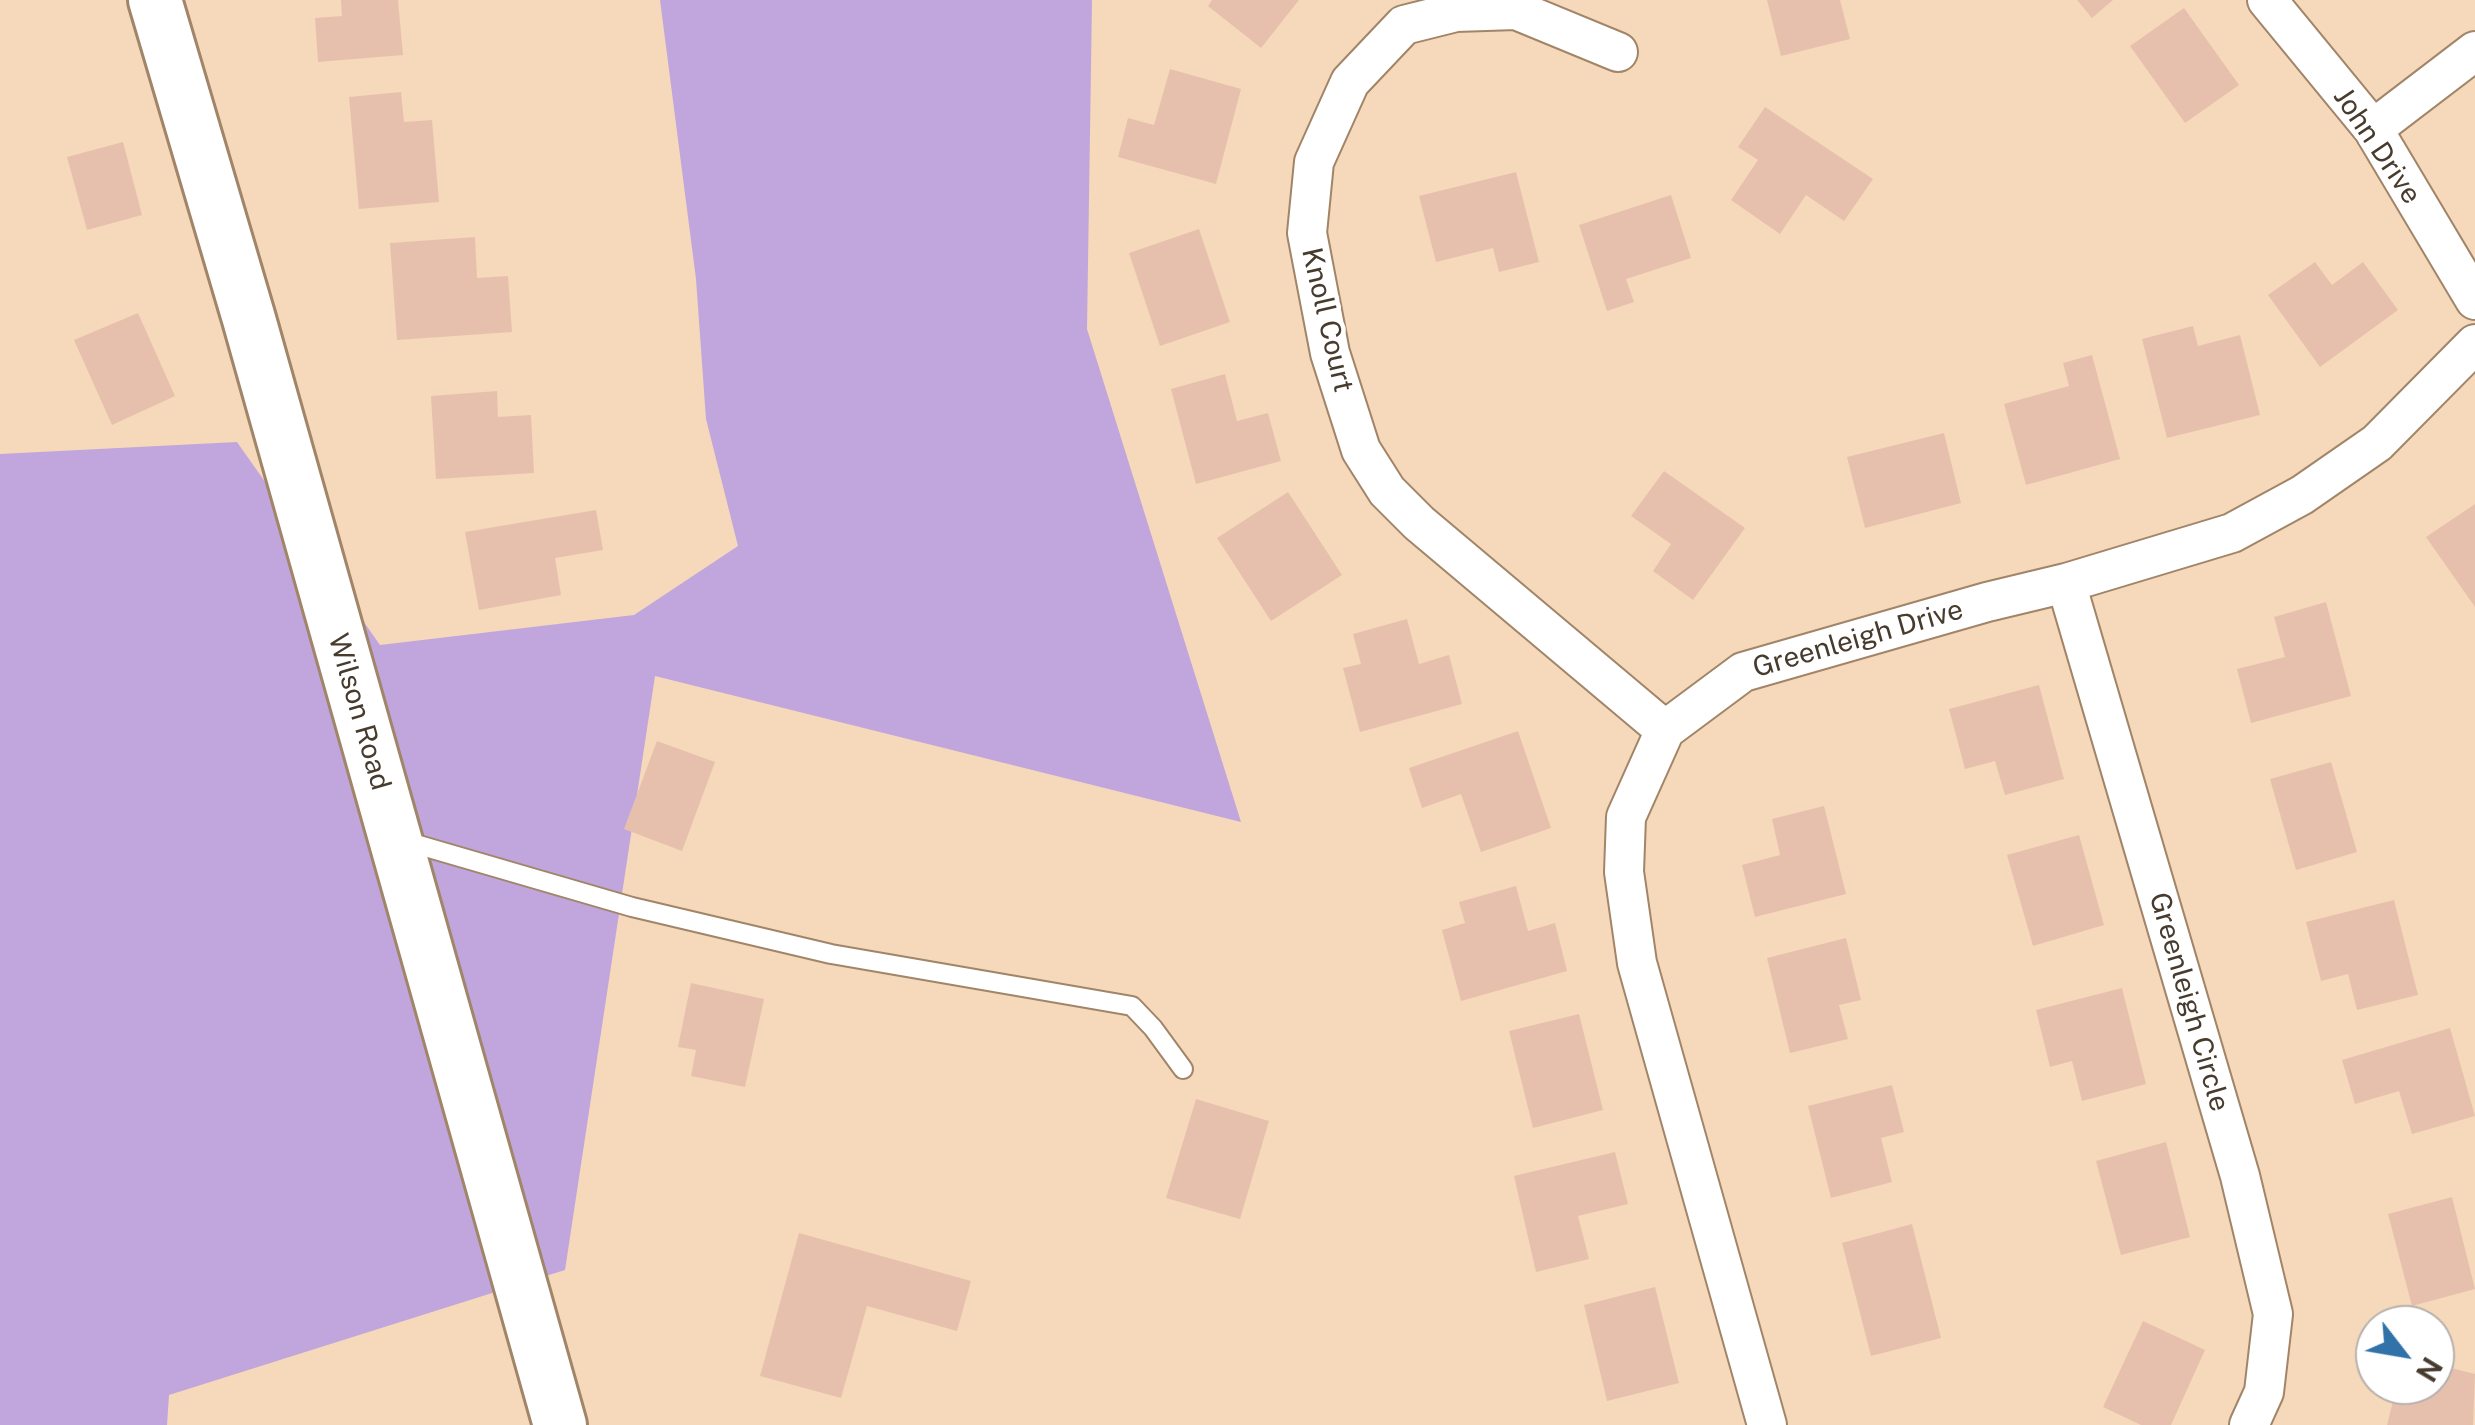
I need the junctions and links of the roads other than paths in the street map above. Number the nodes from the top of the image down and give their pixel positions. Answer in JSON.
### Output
{"nodes":[{"id":1,"x":155,"y":0,"type":"edge"},
{"id":2,"x":2267,"y":0,"type":"edge"},
{"id":3,"x":2475,"y":51,"type":"edge"},
{"id":4,"x":1618,"y":52,"type":"dead end"},
{"id":5,"x":2372,"y":129,"type":"junction"},
{"id":6,"x":2475,"y":300,"type":"edge"},
{"id":7,"x":2475,"y":344,"type":"edge"},
{"id":8,"x":2066,"y":583,"type":"junction"},
{"id":9,"x":1665,"y":730,"type":"junction"},
{"id":10,"x":394,"y":838,"type":"junction"},
{"id":11,"x":1183,"y":1069,"type":"dead end"},
{"id":12,"x":560,"y":1425,"type":"edge"},
{"id":13,"x":1767,"y":1425,"type":"edge"},
{"id":14,"x":2249,"y":1425,"type":"edge"}],
"edges":[{"from":1,"to":10,"type":"street","name":"Wilson Road"},
{"from":2,"to":5,"type":"street","name":"John Drive"},
{"from":3,"to":5,"type":"street"},
{"from":4,"to":9,"type":"street","name":"Knoll Court"},
{"from":5,"to":6,"type":"street","name":"John Drive"},
{"from":7,"to":8,"type":"street","name":"Greenleigh Drive"},
{"from":8,"to":9,"type":"street","name":"Greenleigh Drive"},
{"from":8,"to":14,"type":"street","name":"Greenleigh Circle"},
{"from":9,"to":13,"type":"street","name":"Greenleigh Drive"},
{"from":10,"to":11,"type":"lane"},
{"from":10,"to":12,"type":"street","name":"Wilson Road"}]}
